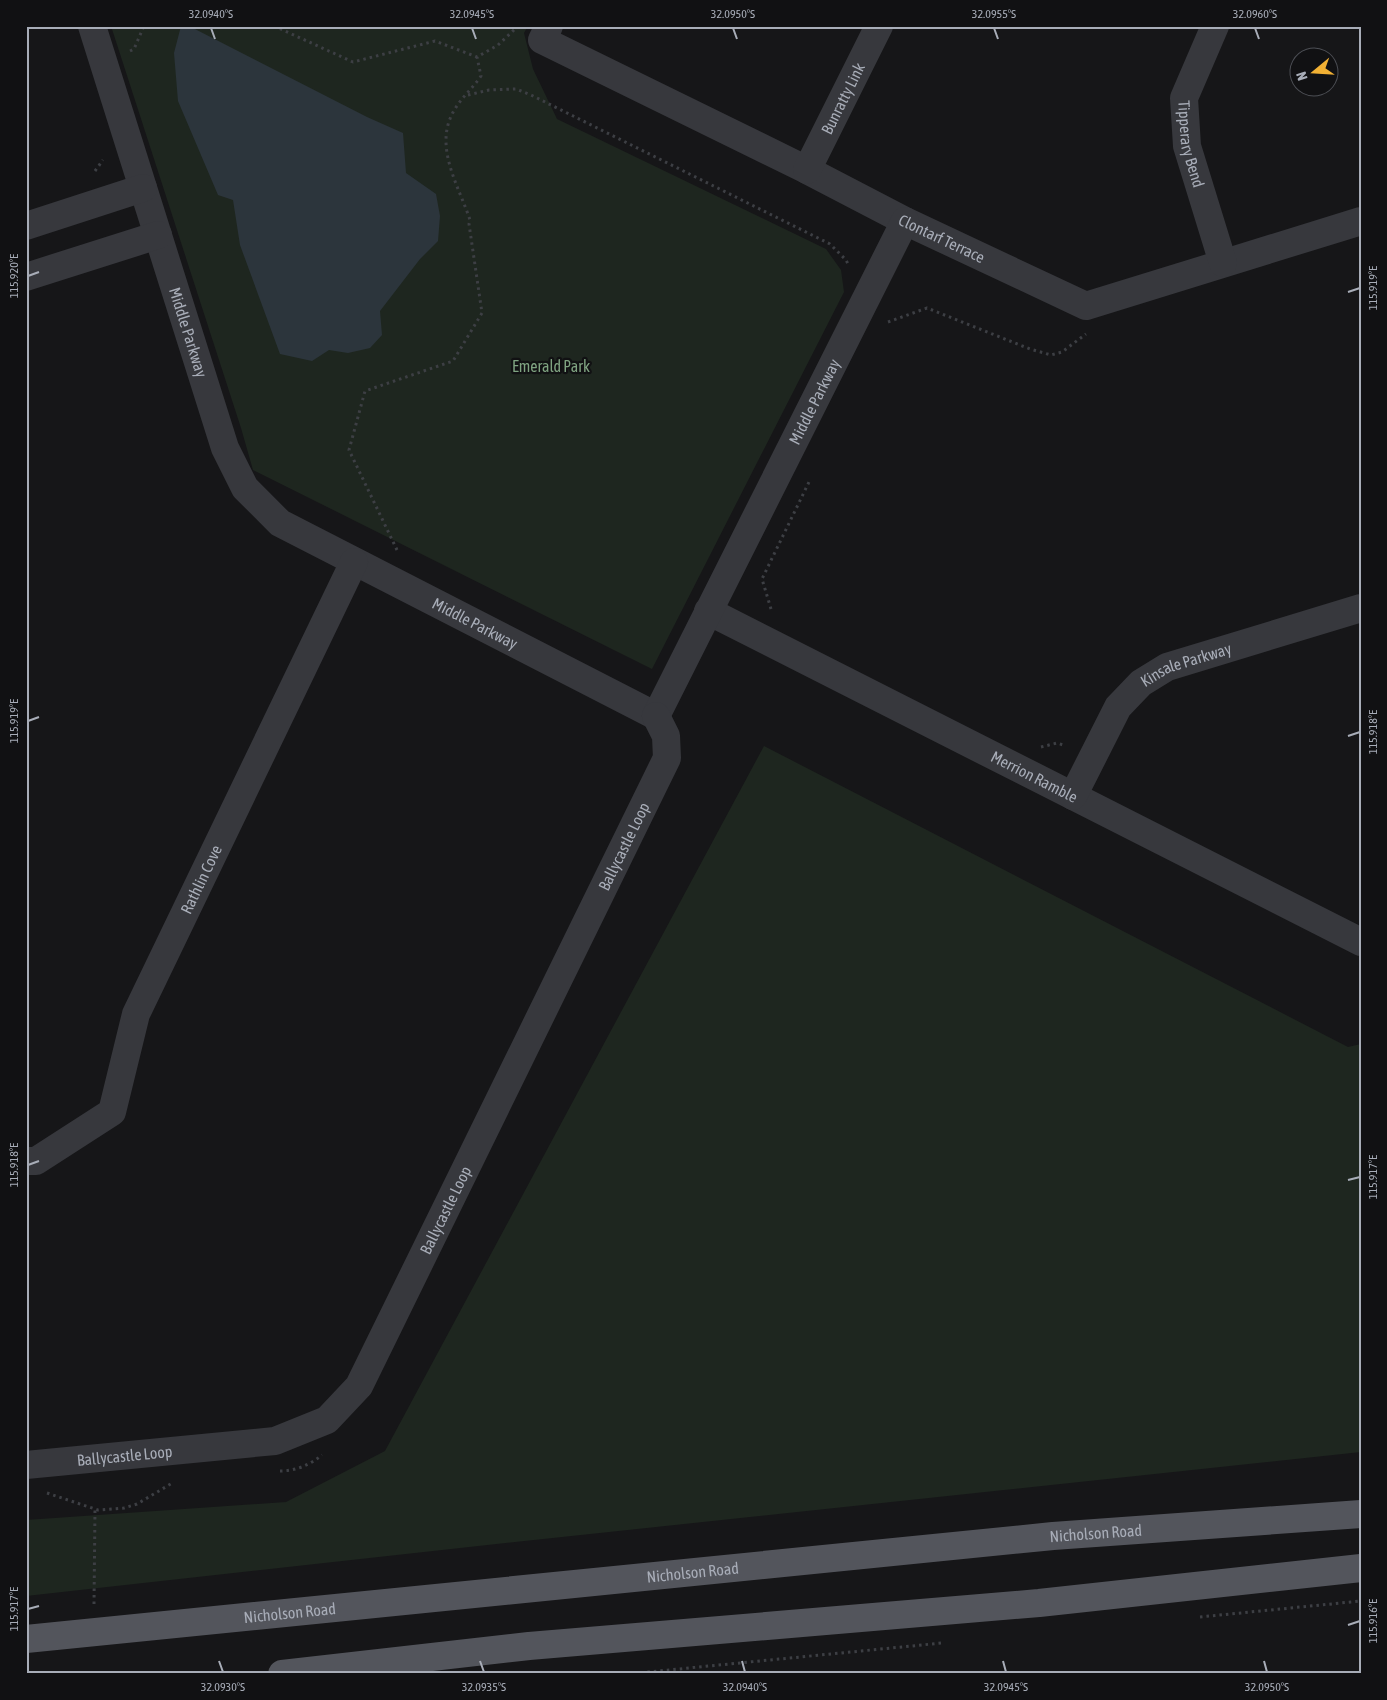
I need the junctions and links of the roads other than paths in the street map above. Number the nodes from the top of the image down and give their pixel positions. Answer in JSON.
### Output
{"nodes":[{"id":1,"x":92,"y":26,"type":"edge"},
{"id":2,"x":879,"y":26,"type":"edge"},
{"id":3,"x":1215,"y":26,"type":"edge"},
{"id":4,"x":545,"y":33,"type":"edge"},
{"id":5,"x":807,"y":170,"type":"junction"},
{"id":6,"x":143,"y":188,"type":"junction"},
{"id":7,"x":904,"y":221,"type":"junction"},
{"id":8,"x":1361,"y":222,"type":"edge"},
{"id":9,"x":26,"y":226,"type":"edge"},
{"id":10,"x":158,"y":235,"type":"junction"},
{"id":11,"x":1223,"y":263,"type":"junction"},
{"id":12,"x":26,"y":277,"type":"edge"},
{"id":13,"x":354,"y":562,"type":"junction"},
{"id":14,"x":1361,"y":608,"type":"edge"},
{"id":15,"x":708,"y":611,"type":"junction"},
{"id":16,"x":656,"y":716,"type":"junction"},
{"id":17,"x":1072,"y":796,"type":"junction"},
{"id":18,"x":1361,"y":942,"type":"edge"},
{"id":19,"x":26,"y":1161,"type":"edge"},
{"id":20,"x":26,"y":1465,"type":"edge"},
{"id":21,"x":1361,"y":1514,"type":"edge"},
{"id":22,"x":1361,"y":1568,"type":"edge"},
{"id":23,"x":26,"y":1639,"type":"edge"},
{"id":24,"x":282,"y":1674,"type":"edge"}],
"edges":[{"from":1,"to":6,"type":"street","name":"Middle Parkway"},
{"from":2,"to":5,"type":"street","name":"Bunratty Link"},
{"from":3,"to":11,"type":"street","name":"Tipperary Bend"},
{"from":4,"to":5,"type":"street","name":"Clontarf Terrace"},
{"from":5,"to":7,"type":"street","name":"Clontarf Terrace"},
{"from":6,"to":9,"type":"street"},
{"from":6,"to":10,"type":"street","name":"Middle Parkway"},
{"from":7,"to":11,"type":"street","name":"Clontarf Terrace"},
{"from":7,"to":15,"type":"street","name":"Middle Parkway"},
{"from":8,"to":11,"type":"street","name":"Clontarf Terrace"},
{"from":10,"to":12,"type":"street"},
{"from":10,"to":13,"type":"street","name":"Middle Parkway"},
{"from":13,"to":16,"type":"street","name":"Middle Parkway"},
{"from":13,"to":19,"type":"street","name":"Rathlin Cove"},
{"from":14,"to":17,"type":"street","name":"Kinsale Parkway"},
{"from":15,"to":16,"type":"street","name":"Middle Parkway"},
{"from":15,"to":17,"type":"street","name":"Merrion Ramble"},
{"from":16,"to":20,"type":"street","name":"Ballycastle Loop"},
{"from":17,"to":18,"type":"street","name":"Merrion Ramble"},
{"from":21,"to":23,"type":"main road","name":"Nicholson Road"},
{"from":22,"to":24,"type":"main road"}]}
